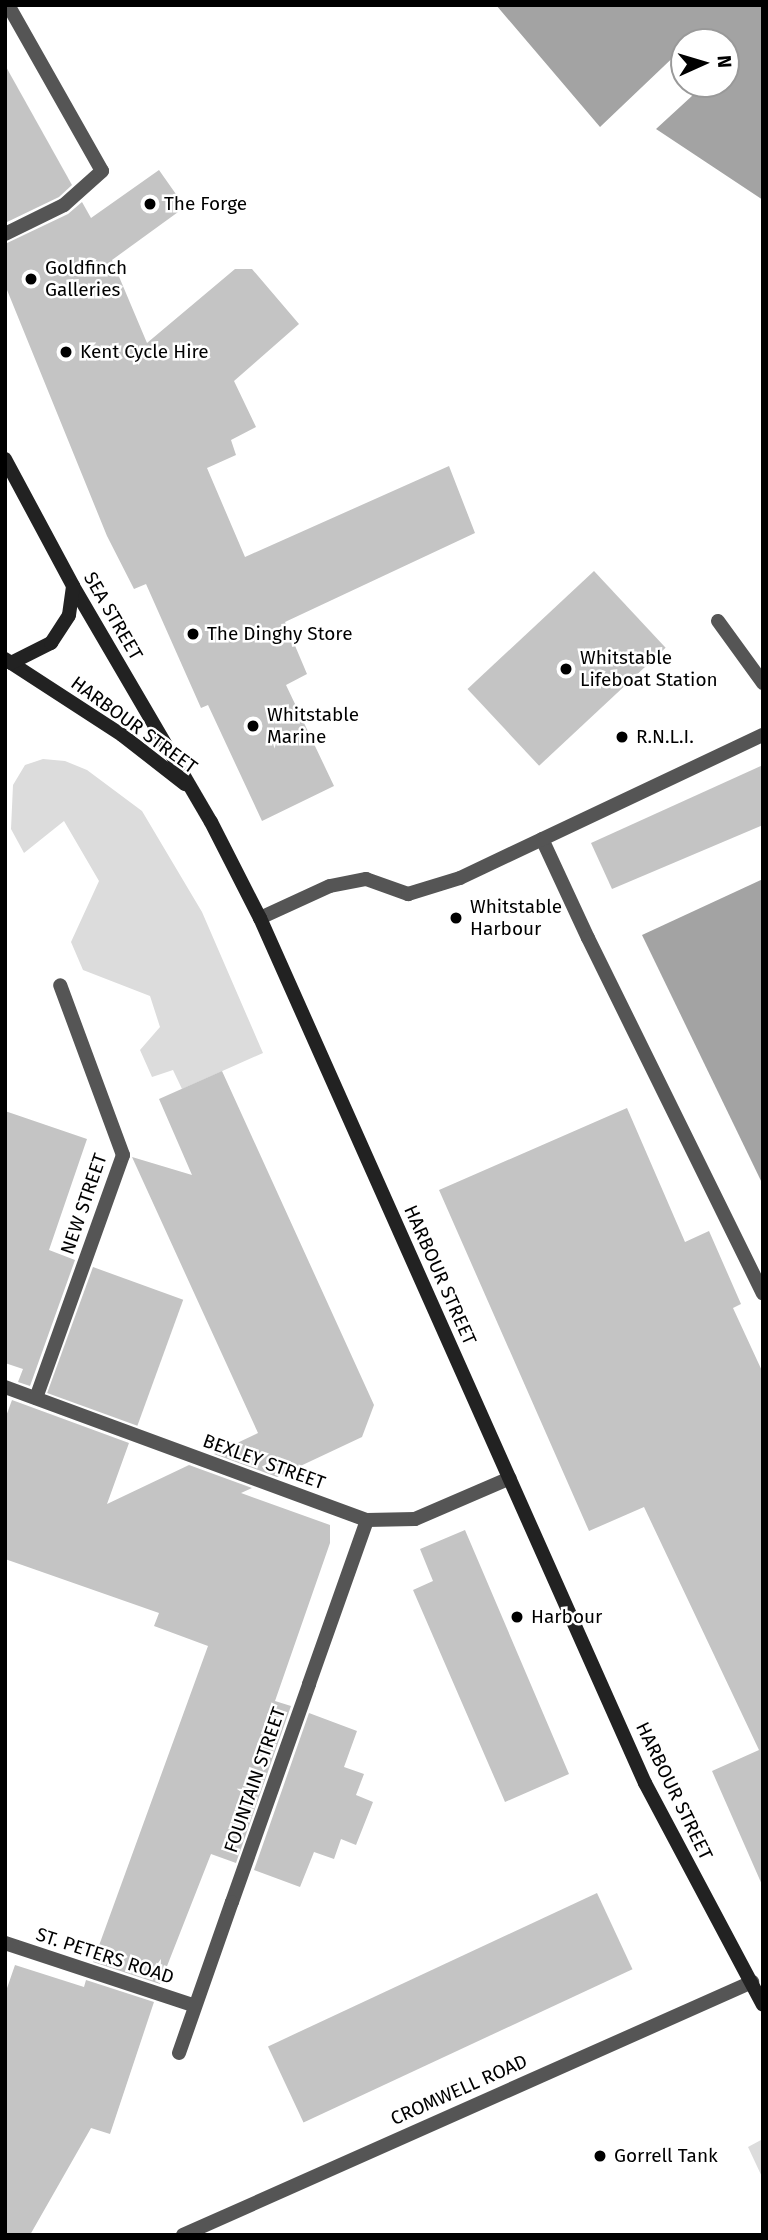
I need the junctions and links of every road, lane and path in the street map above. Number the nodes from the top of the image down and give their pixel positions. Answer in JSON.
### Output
{"nodes":[{"id":1,"x":8,"y":5,"type":"edge"},
{"id":2,"x":5,"y":233,"type":"edge"},
{"id":3,"x":5,"y":459,"type":"edge"},
{"id":4,"x":73,"y":586,"type":"junction"},
{"id":5,"x":718,"y":621,"type":"dead end"},
{"id":6,"x":8,"y":661,"type":"edge"},
{"id":7,"x":763,"y":683,"type":"edge"},
{"id":8,"x":763,"y":735,"type":"edge"},
{"id":9,"x":191,"y":789,"type":"junction"},
{"id":10,"x":542,"y":839,"type":"junction"},
{"id":11,"x":260,"y":918,"type":"junction"},
{"id":12,"x":60,"y":985,"type":"dead end"},
{"id":13,"x":763,"y":1293,"type":"edge"},
{"id":14,"x":5,"y":1387,"type":"edge"},
{"id":15,"x":36,"y":1398,"type":"junction"},
{"id":16,"x":510,"y":1478,"type":"junction"},
{"id":17,"x":367,"y":1520,"type":"junction"},
{"id":18,"x":5,"y":1943,"type":"edge"},
{"id":19,"x":752,"y":1982,"type":"junction"},
{"id":20,"x":193,"y":2005,"type":"junction"},
{"id":21,"x":763,"y":2005,"type":"edge"},
{"id":22,"x":179,"y":2053,"type":"dead end"},
{"id":23,"x":183,"y":2235,"type":"edge"}],
"edges":[{"from":1,"to":2,"type":"street"},
{"from":3,"to":4,"type":"main road","name":"SEA STREET"},
{"from":4,"to":6,"type":"main road"},
{"from":4,"to":9,"type":"main road","name":"SEA STREET"},
{"from":5,"to":7,"type":"street"},
{"from":6,"to":9,"type":"main road","name":"HARBOUR STREET"},
{"from":8,"to":10,"type":"street"},
{"from":9,"to":11,"type":"main road","name":"HARBOUR STREET"},
{"from":10,"to":11,"type":"street"},
{"from":10,"to":13,"type":"street"},
{"from":11,"to":16,"type":"main road","name":"HARBOUR STREET"},
{"from":12,"to":15,"type":"street","name":"NEW STREET"},
{"from":14,"to":15,"type":"street","name":"BEXLEY STREET"},
{"from":15,"to":17,"type":"street","name":"BEXLEY STREET"},
{"from":16,"to":17,"type":"street","name":"BEXLEY STREET"},
{"from":16,"to":19,"type":"main road","name":"HARBOUR STREET"},
{"from":17,"to":20,"type":"street","name":"FOUNTAIN STREET"},
{"from":18,"to":20,"type":"street","name":"ST. PETERS ROAD"},
{"from":19,"to":21,"type":"main road","name":"HARBOUR STREET"},
{"from":19,"to":23,"type":"street","name":"CROMWELL ROAD"},
{"from":20,"to":22,"type":"street","name":"FOUNTAIN STREET"}]}
